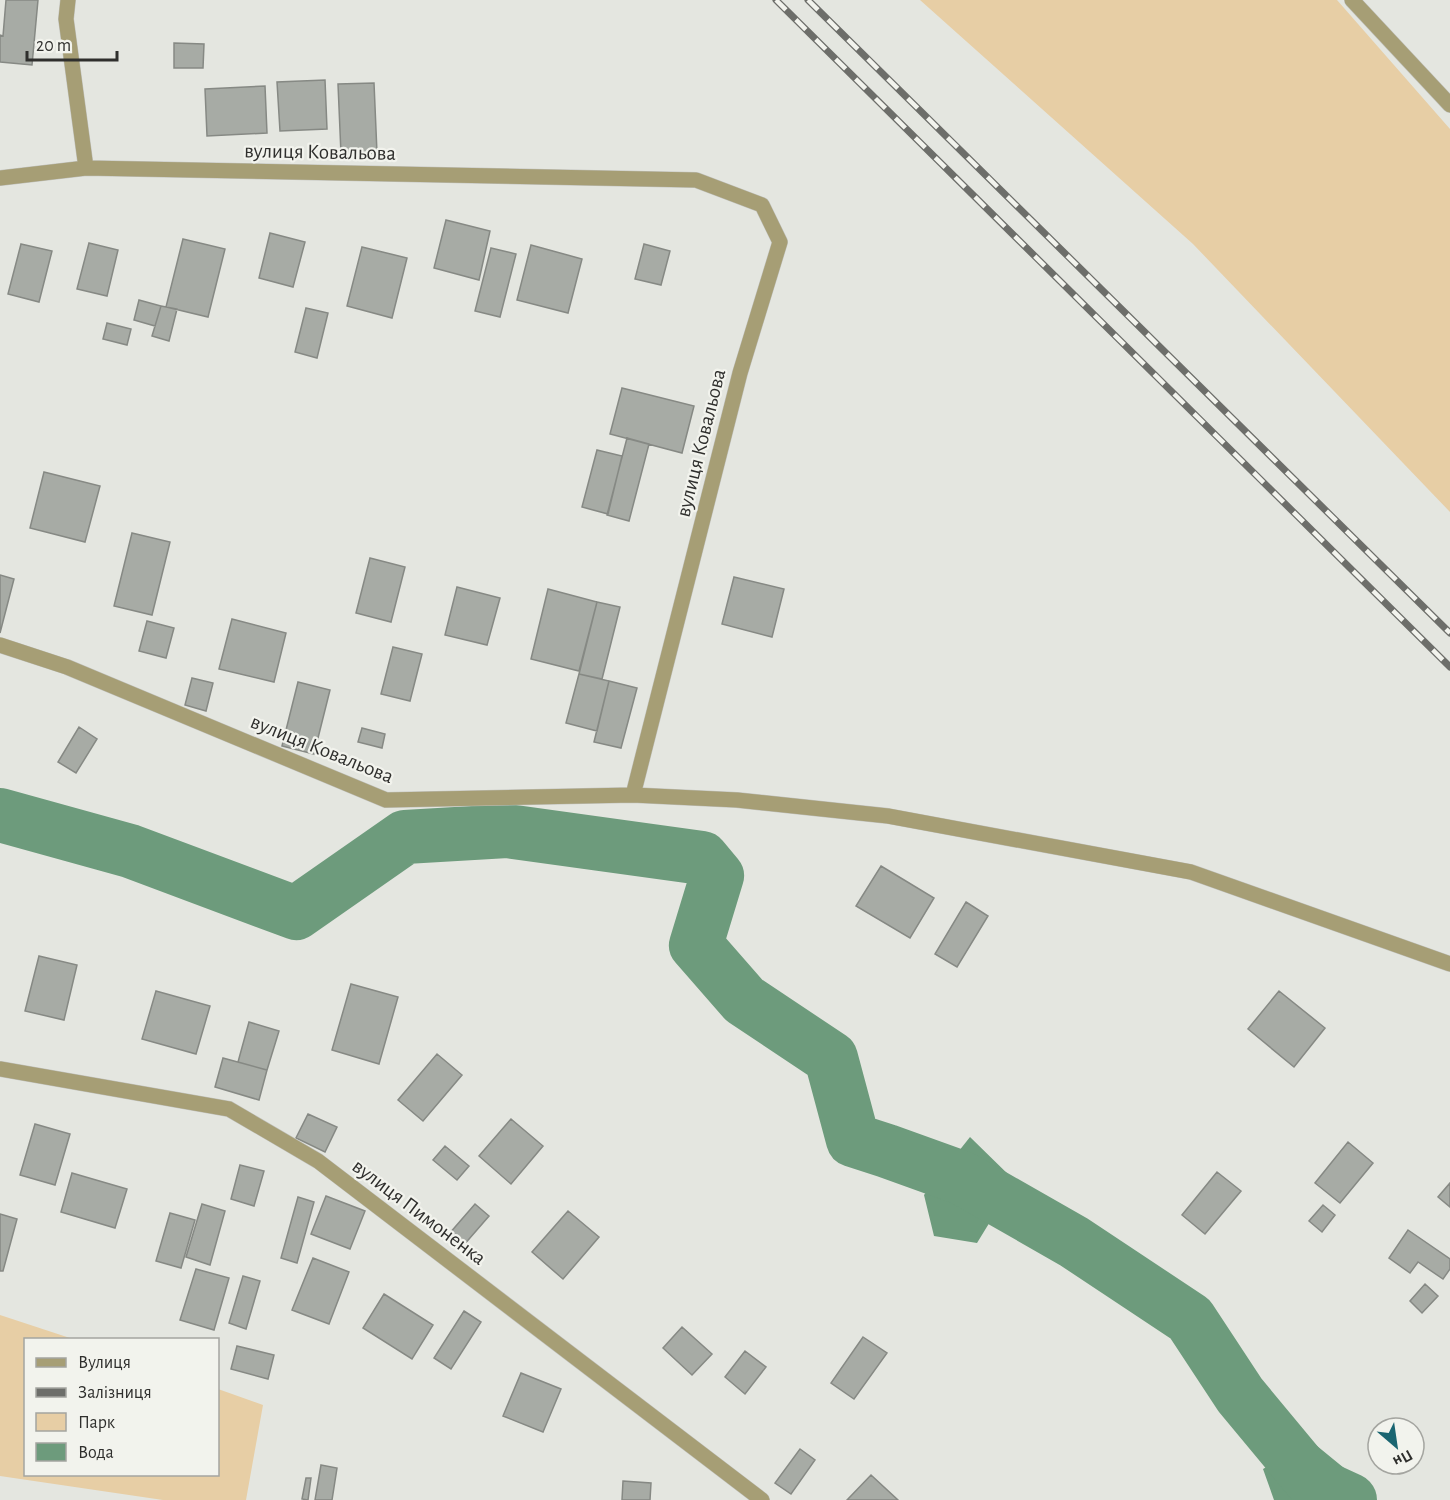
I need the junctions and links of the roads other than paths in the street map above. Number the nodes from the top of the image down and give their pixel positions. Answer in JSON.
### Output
{"nodes":[{"id":1,"x":68,"y":0,"type":"edge"},
{"id":2,"x":1352,"y":0,"type":"edge"},
{"id":3,"x":1450,"y":105,"type":"edge"},
{"id":4,"x":86,"y":168,"type":"junction"},
{"id":5,"x":0,"y":178,"type":"edge"},
{"id":6,"x":0,"y":645,"type":"edge"},
{"id":7,"x":633,"y":795,"type":"junction"},
{"id":8,"x":1450,"y":964,"type":"edge"},
{"id":9,"x":0,"y":1070,"type":"edge"},
{"id":10,"x":762,"y":1500,"type":"edge"}],
"edges":[{"from":1,"to":4,"type":"street"},
{"from":2,"to":3,"type":"street"},
{"from":4,"to":5,"type":"street","name":"вулиця Ковальова"},
{"from":4,"to":7,"type":"street","name":"вулиця Ковальова"},
{"from":6,"to":7,"type":"street","name":"вулиця Ковальова"},
{"from":7,"to":8,"type":"street"},
{"from":9,"to":10,"type":"street","name":"вулиця Пимоненка"}]}
